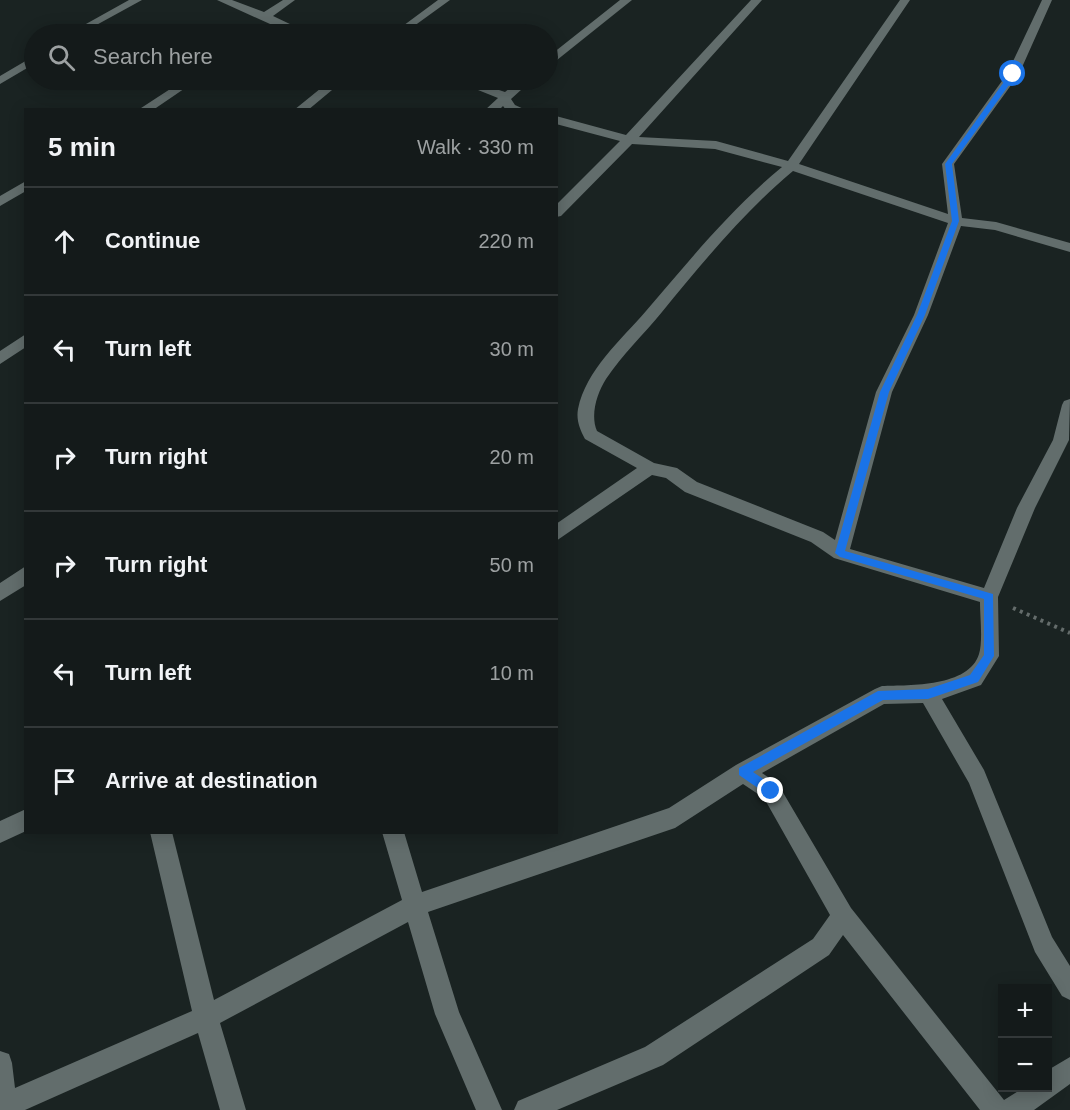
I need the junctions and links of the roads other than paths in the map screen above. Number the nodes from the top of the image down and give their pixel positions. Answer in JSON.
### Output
{"nodes":[{"id":1,"x":137,"y":0,"type":"edge"},
{"id":2,"x":222,"y":0,"type":"edge"},
{"id":3,"x":290,"y":0,"type":"edge"},
{"id":4,"x":445,"y":0,"type":"edge"},
{"id":5,"x":627,"y":0,"type":"edge"},
{"id":6,"x":757,"y":0,"type":"edge"},
{"id":7,"x":905,"y":0,"type":"edge"},
{"id":8,"x":1047,"y":0,"type":"edge"},
{"id":9,"x":265,"y":16,"type":"junction"},
{"id":10,"x":92,"y":24,"type":"edge"},
{"id":11,"x":271,"y":24,"type":"edge"},
{"id":12,"x":412,"y":24,"type":"edge"},
{"id":13,"x":558,"y":54,"type":"edge"},
{"id":14,"x":24,"y":65,"type":"edge"},
{"id":15,"x":0,"y":81,"type":"edge"},
{"id":16,"x":175,"y":90,"type":"edge"},
{"id":17,"x":325,"y":90,"type":"edge"},
{"id":18,"x":487,"y":90,"type":"edge"},
{"id":19,"x":512,"y":90,"type":"edge"},
{"id":20,"x":504,"y":96,"type":"junction"},
{"id":21,"x":147,"y":108,"type":"edge"},
{"id":22,"x":303,"y":108,"type":"edge"},
{"id":23,"x":493,"y":108,"type":"edge"},
{"id":24,"x":513,"y":108,"type":"edge"},
{"id":25,"x":558,"y":121,"type":"edge"},
{"id":26,"x":629,"y":140,"type":"junction"},
{"id":27,"x":791,"y":166,"type":"junction"},
{"id":28,"x":24,"y":186,"type":"edge"},
{"id":29,"x":0,"y":202,"type":"edge"},
{"id":30,"x":558,"y":211,"type":"edge"},
{"id":31,"x":956,"y":221,"type":"junction"},
{"id":32,"x":1070,"y":248,"type":"edge"},
{"id":33,"x":24,"y":341,"type":"edge"},
{"id":34,"x":0,"y":359,"type":"edge"},
{"id":35,"x":1070,"y":405,"type":"edge"},
{"id":36,"x":650,"y":468,"type":"junction"},
{"id":37,"x":558,"y":533,"type":"edge"},
{"id":38,"x":840,"y":553,"type":"junction"},
{"id":39,"x":989,"y":597,"type":"junction"},
{"id":40,"x":928,"y":694,"type":"junction"},
{"id":41,"x":743,"y":772,"type":"junction"},
{"id":42,"x":24,"y":821,"type":"edge"},
{"id":43,"x":0,"y":832,"type":"edge"},
{"id":44,"x":161,"y":834,"type":"edge"},
{"id":45,"x":394,"y":834,"type":"edge"},
{"id":46,"x":416,"y":905,"type":"junction"},
{"id":47,"x":843,"y":916,"type":"junction"},
{"id":48,"x":1070,"y":988,"type":"edge"},
{"id":49,"x":206,"y":1017,"type":"junction"},
{"id":50,"x":0,"y":1063,"type":"edge"},
{"id":51,"x":1070,"y":1069,"type":"edge"},
{"id":52,"x":1052,"y":1082,"type":"edge"},
{"id":53,"x":1038,"y":1092,"type":"edge"},
{"id":54,"x":3,"y":1108,"type":"edge"},
{"id":55,"x":233,"y":1110,"type":"edge"},
{"id":56,"x":489,"y":1110,"type":"edge"},
{"id":57,"x":527,"y":1110,"type":"edge"},
{"id":58,"x":996,"y":1110,"type":"edge"},
{"id":59,"x":1012,"y":1110,"type":"edge"}],
"edges":[{"from":1,"to":10,"type":"street"},
{"from":2,"to":9,"type":"street"},
{"from":3,"to":9,"type":"street"},
{"from":4,"to":12,"type":"street"},
{"from":5,"to":13,"type":"street"},
{"from":6,"to":26,"type":"street"},
{"from":7,"to":27,"type":"street"},
{"from":8,"to":31,"type":"street"},
{"from":9,"to":11,"type":"street"},
{"from":14,"to":15,"type":"street"},
{"from":16,"to":21,"type":"street"},
{"from":17,"to":22,"type":"street"},
{"from":18,"to":20,"type":"street"},
{"from":19,"to":20,"type":"street"},
{"from":20,"to":23,"type":"street"},
{"from":20,"to":24,"type":"street"},
{"from":25,"to":26,"type":"street"},
{"from":26,"to":27,"type":"street"},
{"from":26,"to":30,"type":"street"},
{"from":27,"to":31,"type":"street"},
{"from":27,"to":36,"type":"street"},
{"from":28,"to":29,"type":"street"},
{"from":31,"to":32,"type":"street"},
{"from":31,"to":38,"type":"street"},
{"from":33,"to":34,"type":"street"},
{"from":35,"to":39,"type":"street"},
{"from":36,"to":37,"type":"street"},
{"from":36,"to":38,"type":"street"},
{"from":38,"to":39,"type":"street"},
{"from":39,"to":40,"type":"street"},
{"from":40,"to":41,"type":"street"},
{"from":40,"to":48,"type":"street"},
{"from":41,"to":46,"type":"street"},
{"from":41,"to":47,"type":"street"},
{"from":42,"to":43,"type":"street"},
{"from":44,"to":49,"type":"street"},
{"from":45,"to":46,"type":"street"},
{"from":46,"to":49,"type":"street"},
{"from":46,"to":56,"type":"street"},
{"from":47,"to":57,"type":"street"},
{"from":47,"to":58,"type":"street"},
{"from":49,"to":54,"type":"street"},
{"from":49,"to":55,"type":"street"},
{"from":50,"to":54,"type":"street"},
{"from":51,"to":52,"type":"street"},
{"from":53,"to":59,"type":"street"}]}
